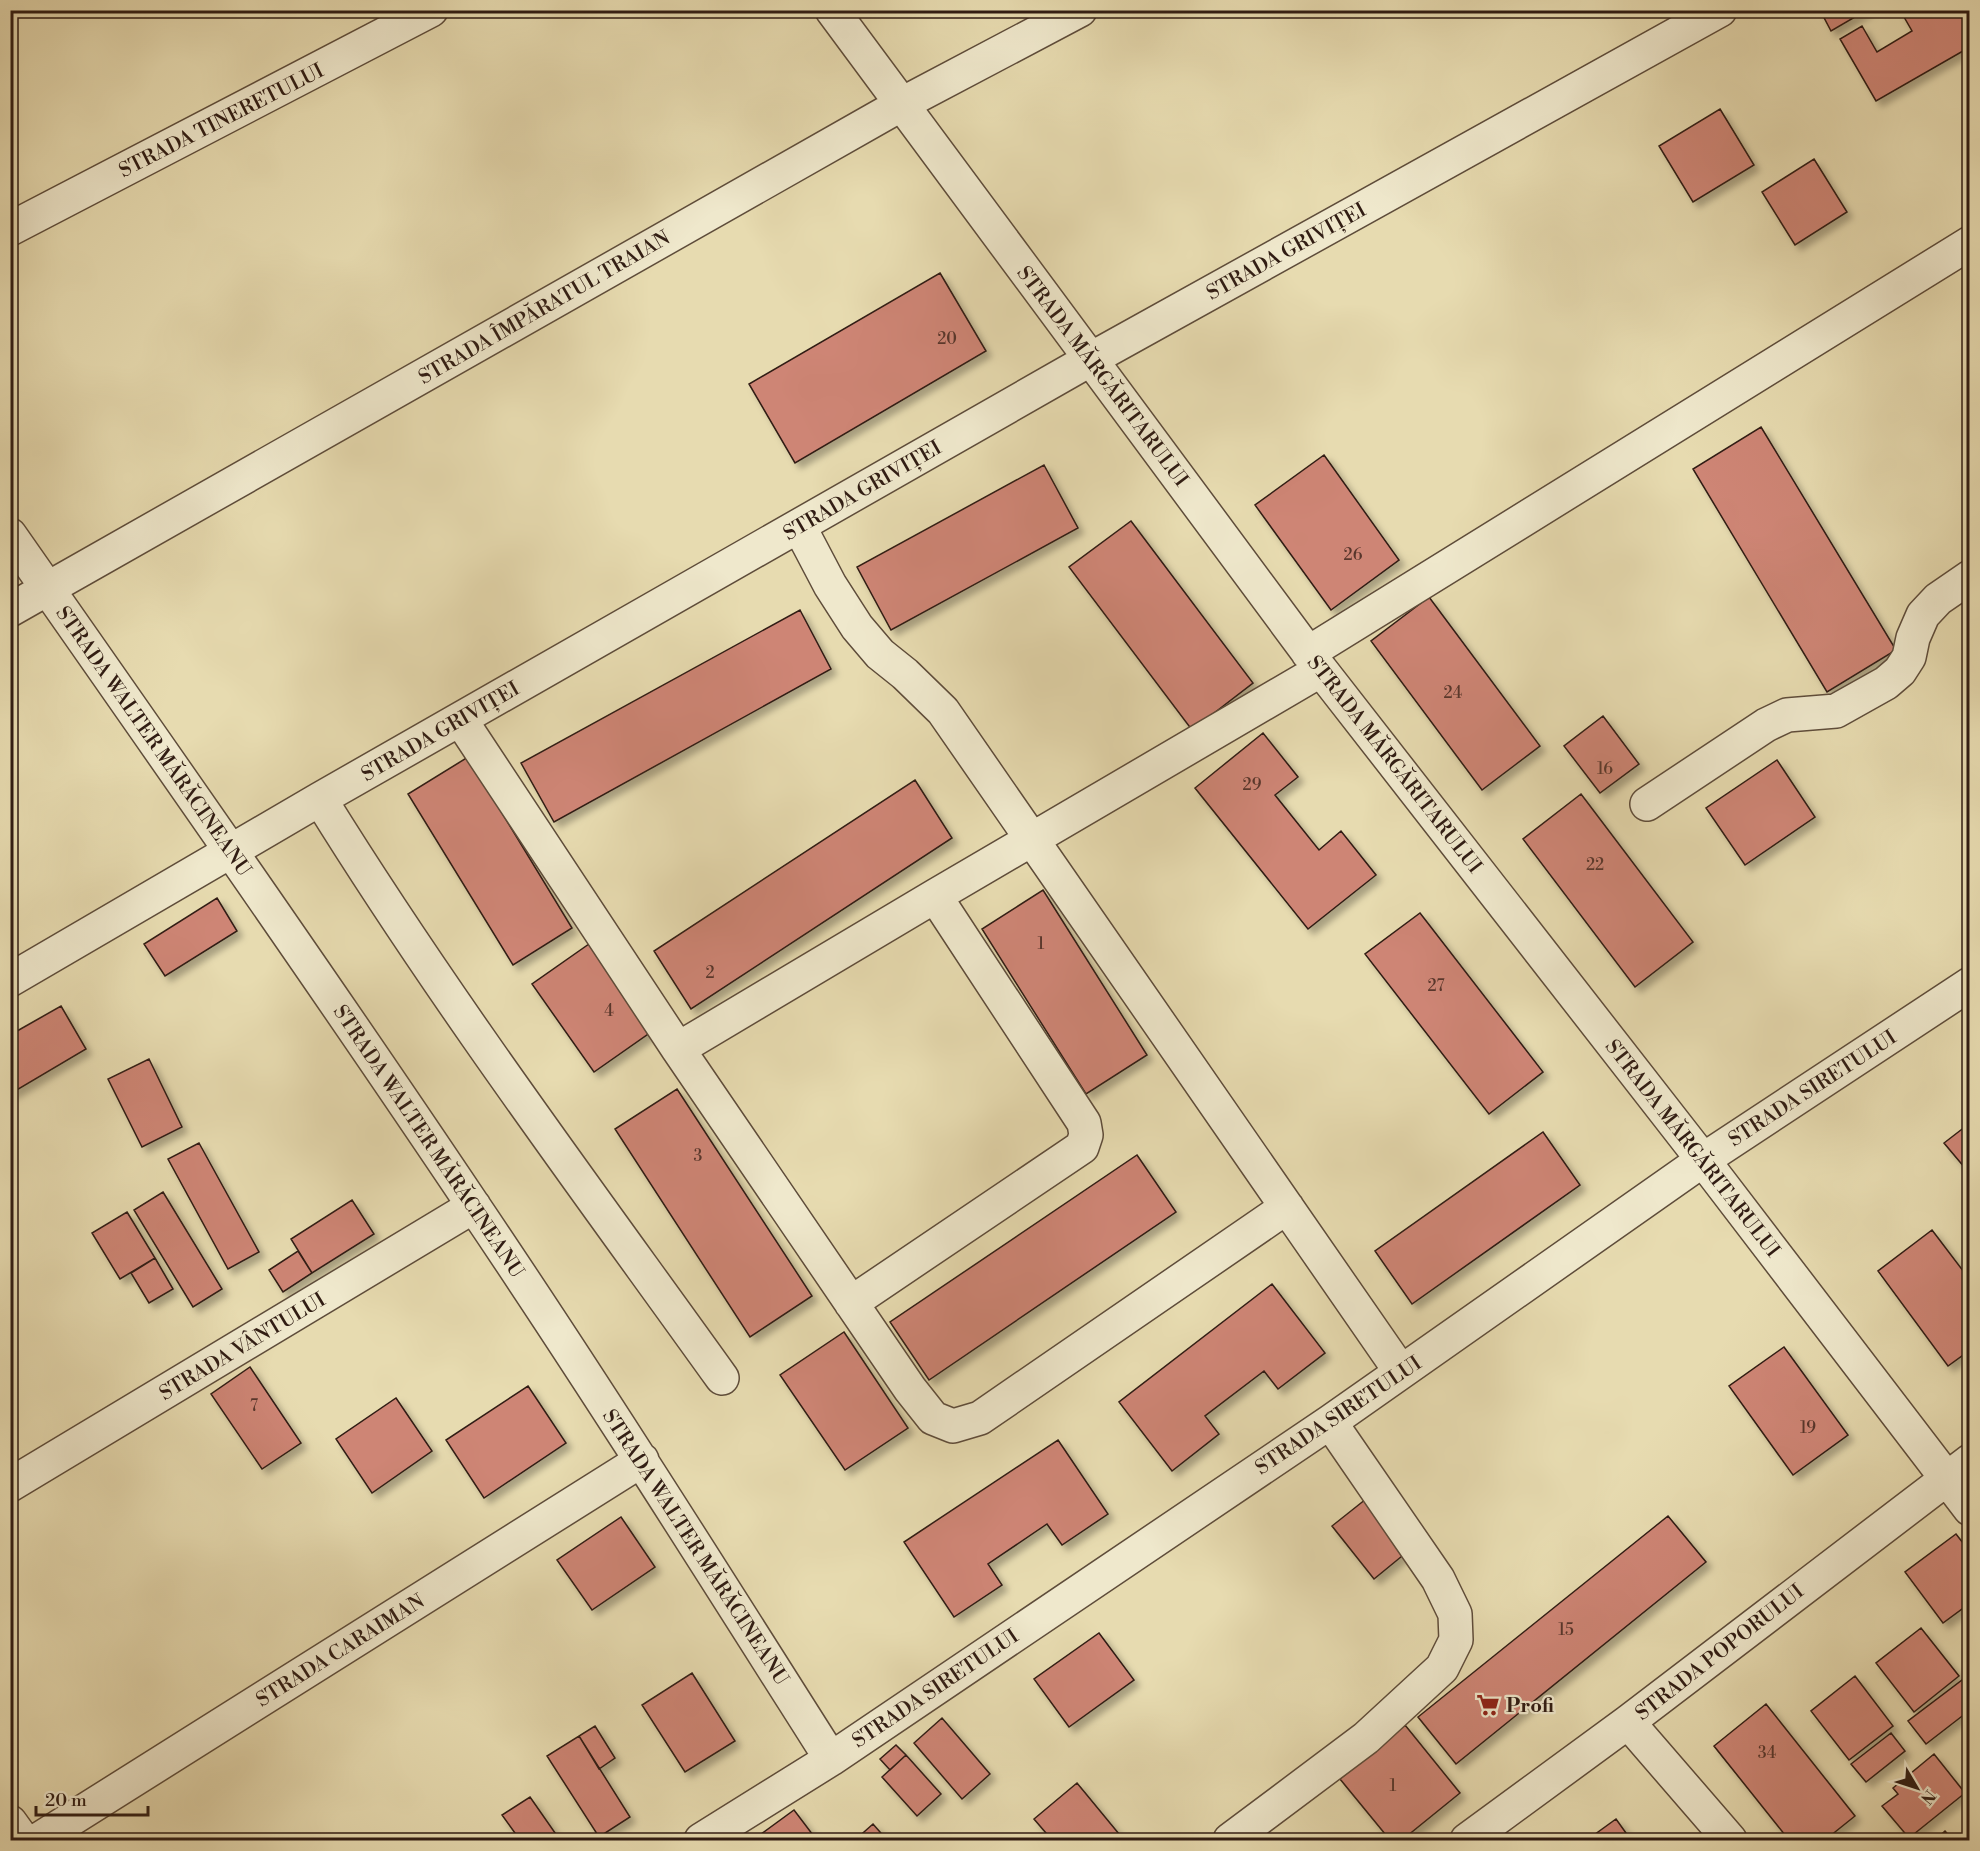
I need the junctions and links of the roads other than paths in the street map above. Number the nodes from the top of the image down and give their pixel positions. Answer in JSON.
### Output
{"nodes":[{"id":1,"x":431,"y":10,"type":"edge"},
{"id":2,"x":832,"y":10,"type":"edge"},
{"id":3,"x":1080,"y":10,"type":"edge"},
{"id":4,"x":1720,"y":10,"type":"edge"},
{"id":5,"x":902,"y":104,"type":"junction"},
{"id":6,"x":10,"y":229,"type":"edge"},
{"id":7,"x":1970,"y":243,"type":"edge"},
{"id":8,"x":1091,"y":359,"type":"junction"},
{"id":9,"x":799,"y":525,"type":"junction"},
{"id":10,"x":10,"y":536,"type":"edge"},
{"id":11,"x":1970,"y":577,"type":"edge"},
{"id":12,"x":48,"y":589,"type":"junction"},
{"id":13,"x":10,"y":610,"type":"edge"},
{"id":14,"x":1315,"y":662,"type":"junction"},
{"id":15,"x":460,"y":719,"type":"junction"},
{"id":16,"x":320,"y":799,"type":"junction"},
{"id":17,"x":1647,"y":804,"type":"dead end"},
{"id":18,"x":1033,"y":839,"type":"junction"},
{"id":19,"x":232,"y":850,"type":"junction"},
{"id":20,"x":934,"y":896,"type":"junction"},
{"id":21,"x":10,"y":980,"type":"edge"},
{"id":22,"x":1970,"y":984,"type":"edge"},
{"id":23,"x":678,"y":1050,"type":"junction"},
{"id":24,"x":1703,"y":1160,"type":"junction"},
{"id":25,"x":474,"y":1206,"type":"junction"},
{"id":26,"x":1287,"y":1207,"type":"junction"},
{"id":27,"x":851,"y":1303,"type":"junction"},
{"id":28,"x":1401,"y":1372,"type":"junction"},
{"id":29,"x":722,"y":1378,"type":"dead end"},
{"id":30,"x":1330,"y":1422,"type":"junction"},
{"id":31,"x":642,"y":1460,"type":"junction"},
{"id":32,"x":1958,"y":1469,"type":"edge"},
{"id":33,"x":10,"y":1485,"type":"edge"},
{"id":34,"x":1970,"y":1509,"type":"edge"},
{"id":35,"x":1628,"y":1722,"type":"junction"},
{"id":36,"x":831,"y":1759,"type":"junction"},
{"id":37,"x":10,"y":1822,"type":"edge"},
{"id":38,"x":23,"y":1840,"type":"edge"},
{"id":39,"x":38,"y":1840,"type":"edge"},
{"id":40,"x":701,"y":1840,"type":"edge"},
{"id":41,"x":1230,"y":1840,"type":"edge"},
{"id":42,"x":1467,"y":1840,"type":"edge"},
{"id":43,"x":1730,"y":1840,"type":"edge"}],
"edges":[{"from":1,"to":6,"type":"street","name":"STRADA TINERETULUI"},
{"from":2,"to":5,"type":"street","name":"STRADA MĂRGĂRITARULUI"},
{"from":3,"to":5,"type":"street","name":"STRADA ÎMPĂRATUL TRAIAN"},
{"from":4,"to":8,"type":"street","name":"STRADA GRIVIȚEI"},
{"from":5,"to":8,"type":"street","name":"STRADA MĂRGĂRITARULUI"},
{"from":5,"to":12,"type":"street","name":"STRADA ÎMPĂRATUL TRAIAN"},
{"from":7,"to":14,"type":"street"},
{"from":8,"to":9,"type":"street","name":"STRADA GRIVIȚEI"},
{"from":8,"to":14,"type":"street","name":"STRADA MĂRGĂRITARULUI"},
{"from":9,"to":15,"type":"street","name":"STRADA GRIVIȚEI"},
{"from":9,"to":18,"type":"street"},
{"from":10,"to":12,"type":"street","name":"STRADA WALTER MĂRĂCINEANU"},
{"from":11,"to":17,"type":"street"},
{"from":12,"to":13,"type":"street","name":"STRADA ÎMPĂRATUL TRAIAN"},
{"from":12,"to":19,"type":"street","name":"STRADA WALTER MĂRĂCINEANU"},
{"from":14,"to":18,"type":"street"},
{"from":14,"to":24,"type":"street","name":"STRADA MĂRGĂRITARULUI"},
{"from":15,"to":16,"type":"street","name":"STRADA GRIVIȚEI"},
{"from":15,"to":23,"type":"street"},
{"from":16,"to":19,"type":"street","name":"STRADA GRIVIȚEI"},
{"from":16,"to":29,"type":"street"},
{"from":18,"to":20,"type":"street"},
{"from":18,"to":26,"type":"street"},
{"from":19,"to":21,"type":"street","name":"STRADA GRIVIȚEI"},
{"from":19,"to":25,"type":"street","name":"STRADA WALTER MĂRĂCINEANU"},
{"from":20,"to":23,"type":"street"},
{"from":20,"to":27,"type":"street"},
{"from":22,"to":24,"type":"street","name":"STRADA SIRETULUI"},
{"from":23,"to":27,"type":"street"},
{"from":24,"to":28,"type":"street","name":"STRADA SIRETULUI"},
{"from":24,"to":32,"type":"street","name":"STRADA MĂRGĂRITARULUI"},
{"from":25,"to":31,"type":"street","name":"STRADA WALTER MĂRĂCINEANU"},
{"from":25,"to":33,"type":"street","name":"STRADA VÂNTULUI"},
{"from":26,"to":27,"type":"street"},
{"from":26,"to":28,"type":"street"},
{"from":28,"to":30,"type":"street","name":"STRADA SIRETULUI"},
{"from":30,"to":36,"type":"street","name":"STRADA SIRETULUI"},
{"from":30,"to":41,"type":"street"},
{"from":31,"to":36,"type":"street","name":"STRADA WALTER MĂRĂCINEANU"},
{"from":31,"to":39,"type":"street","name":"STRADA CARAIMAN"},
{"from":32,"to":34,"type":"street","name":"STRADA MĂRGĂRITARULUI"},
{"from":32,"to":35,"type":"street","name":"STRADA POPORULUI"},
{"from":35,"to":42,"type":"street","name":"STRADA POPORULUI"},
{"from":35,"to":43,"type":"street"},
{"from":36,"to":40,"type":"street","name":"STRADA SIRETULUI"},
{"from":37,"to":38,"type":"street"}]}
